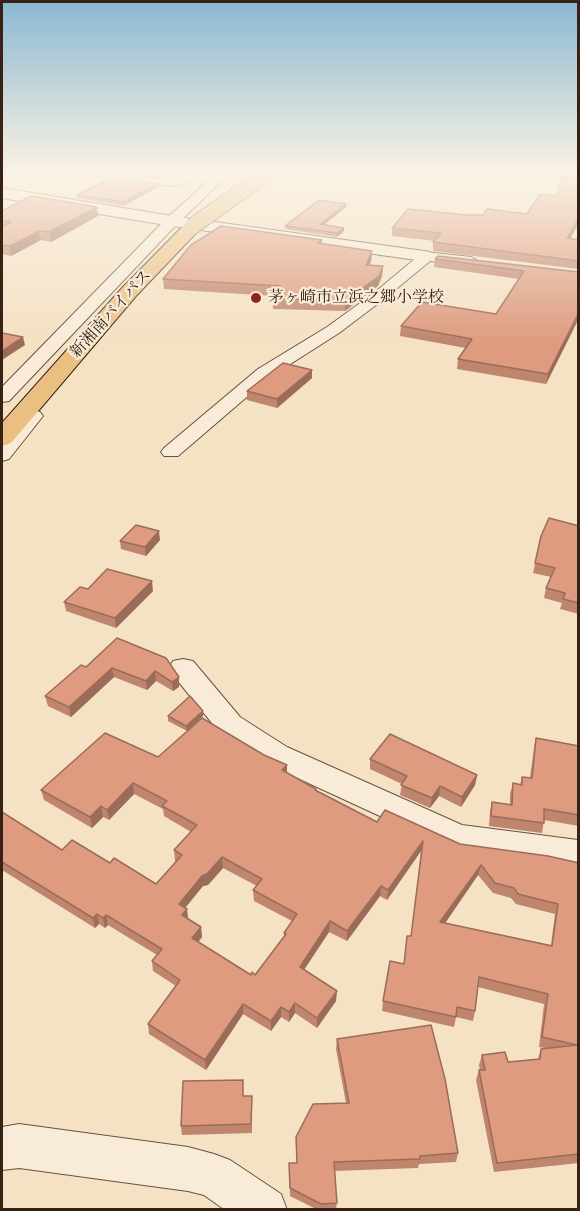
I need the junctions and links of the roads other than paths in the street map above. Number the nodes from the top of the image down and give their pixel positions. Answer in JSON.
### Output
{"nodes":[{"id":1,"x":180,"y":230,"type":"edge"},
{"id":2,"x":180,"y":230,"type":"edge"},
{"id":3,"x":181,"y":230,"type":"edge"},
{"id":4,"x":182,"y":230,"type":"edge"},
{"id":5,"x":220,"y":230,"type":"edge"},
{"id":6,"x":424,"y":256,"type":"junction"},
{"id":7,"x":486,"y":263,"type":"edge"},
{"id":8,"x":2,"y":368,"type":"edge"},
{"id":9,"x":24,"y":373,"type":"junction"},
{"id":10,"x":2,"y":397,"type":"edge"},
{"id":11,"x":2,"y":406,"type":"edge"},
{"id":12,"x":2,"y":438,"type":"edge"},
{"id":13,"x":171,"y":452,"type":"dead end"},
{"id":14,"x":2,"y":454,"type":"edge"},
{"id":15,"x":183,"y":668,"type":"dead end"},
{"id":16,"x":579,"y":854,"type":"edge"},
{"id":17,"x":2,"y":1148,"type":"edge"},
{"id":18,"x":260,"y":1208,"type":"edge"}],
"edges":[{"from":1,"to":9,"type":"street"},
{"from":2,"to":11,"type":"highway","name":"新湘南バイパス"},
{"from":3,"to":12,"type":"highway","name":"新湘南バイパス"},
{"from":4,"to":14,"type":"street"},
{"from":5,"to":6,"type":"street"},
{"from":6,"to":7,"type":"street"},
{"from":6,"to":13,"type":"street"},
{"from":8,"to":9,"type":"street"},
{"from":9,"to":10,"type":"street"},
{"from":15,"to":16,"type":"street"},
{"from":17,"to":18,"type":"street"}]}
